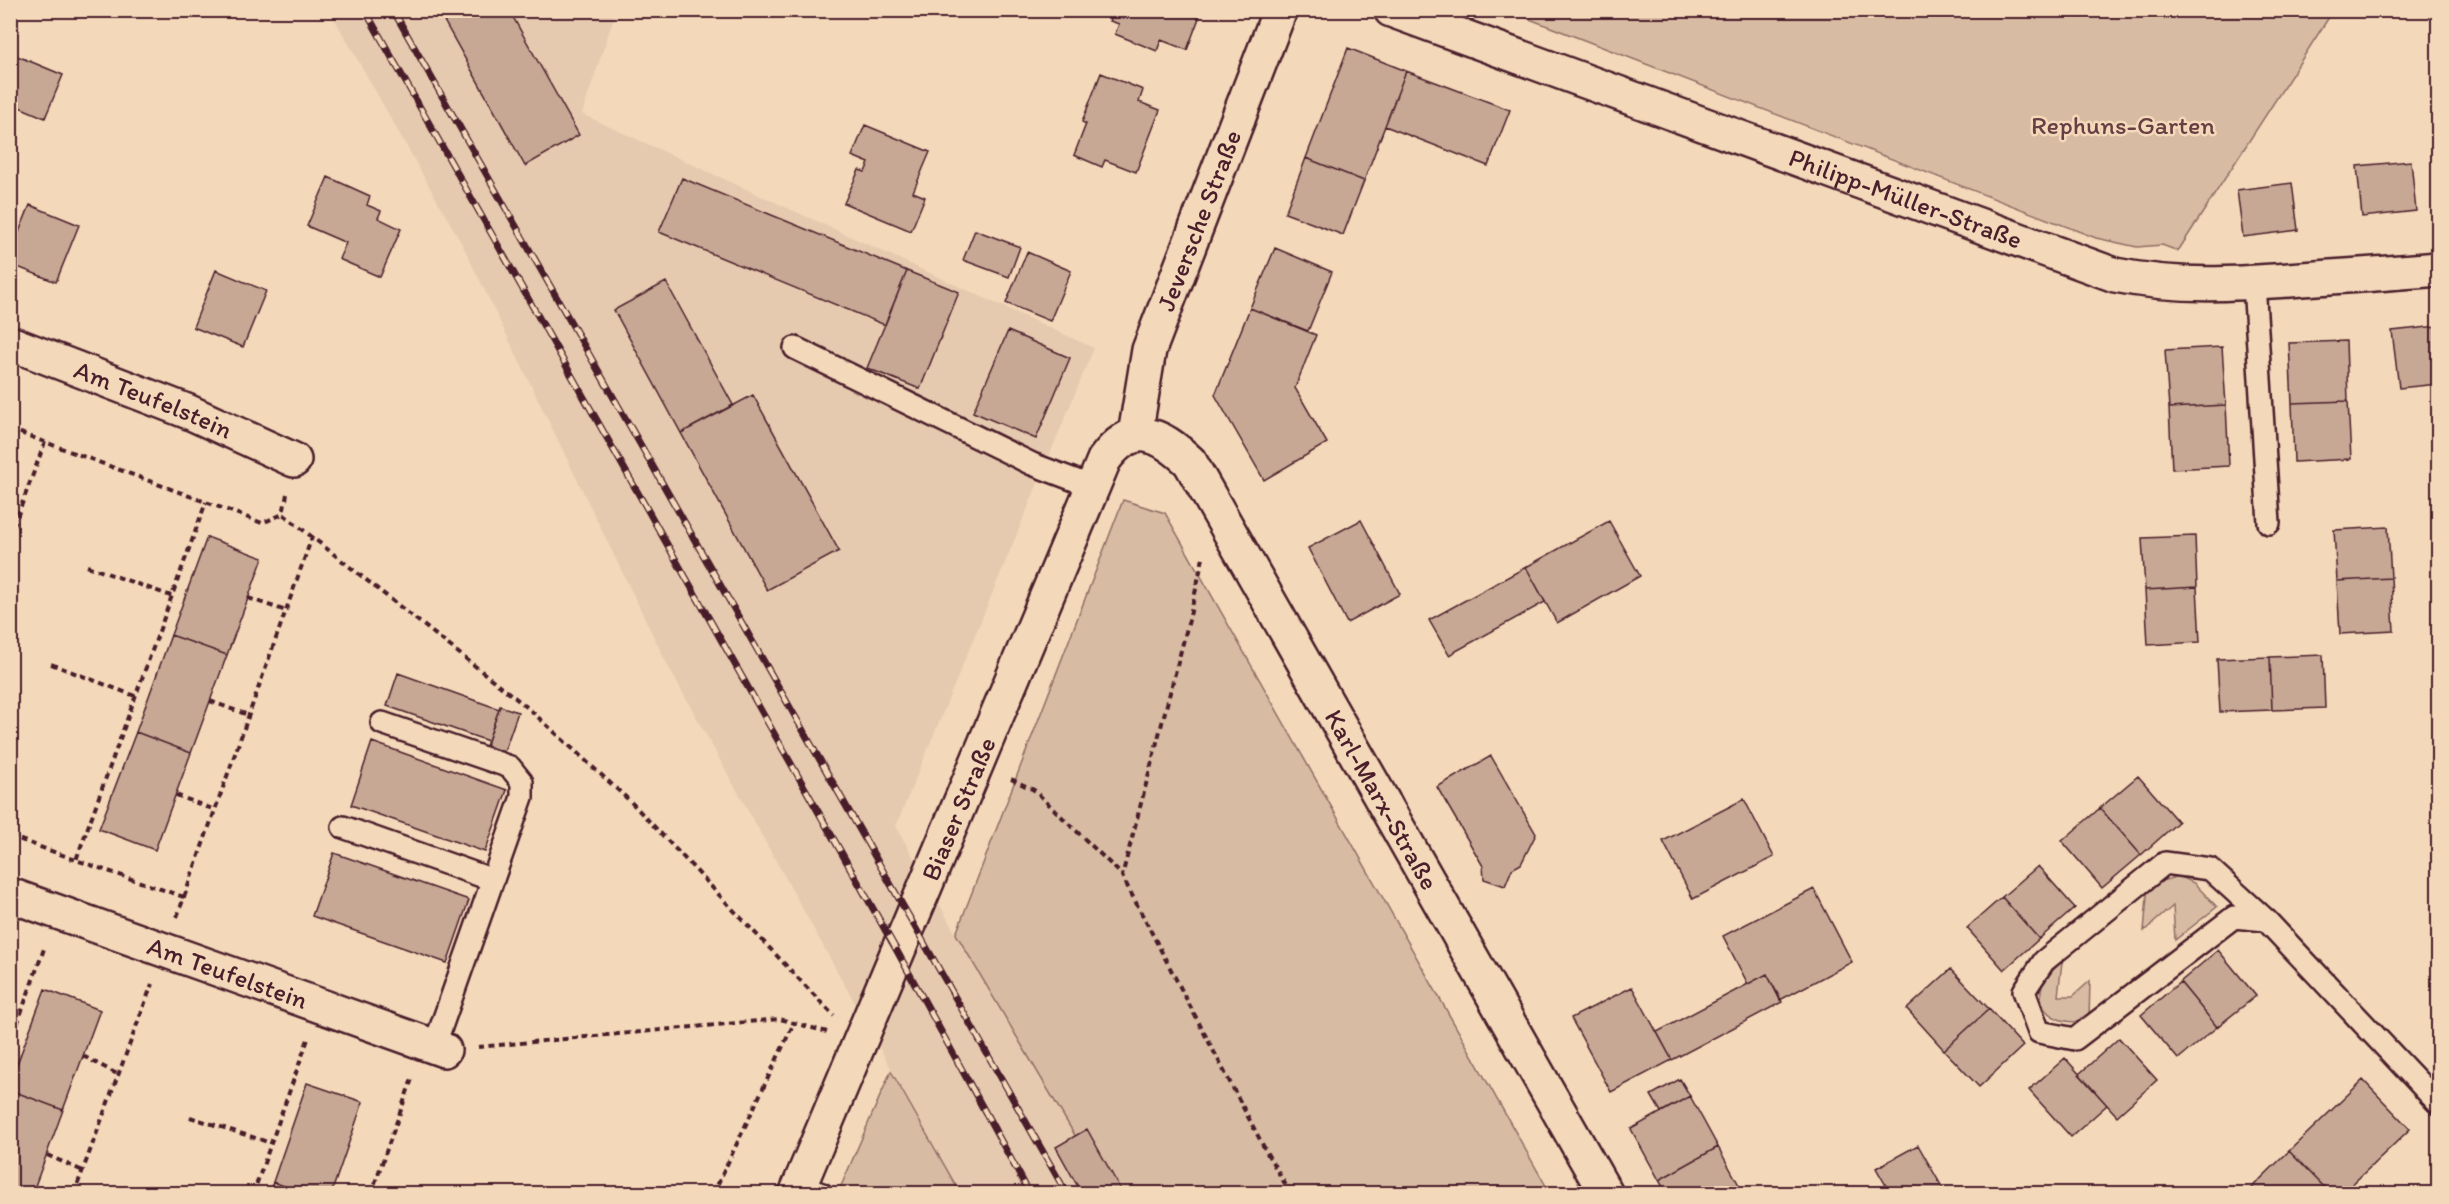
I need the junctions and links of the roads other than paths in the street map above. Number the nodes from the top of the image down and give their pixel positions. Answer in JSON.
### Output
{"nodes":[{"id":1,"x":1280,"y":10,"type":"edge"},
{"id":2,"x":1392,"y":10,"type":"edge"},
{"id":3,"x":2439,"y":269,"type":"edge"},
{"id":4,"x":2254,"y":283,"type":"junction"},
{"id":5,"x":10,"y":343,"type":"edge"},
{"id":6,"x":795,"y":348,"type":"dead end"},
{"id":7,"x":1135,"y":435,"type":"junction"},
{"id":8,"x":294,"y":460,"type":"road end"},
{"id":9,"x":1093,"y":487,"type":"junction"},
{"id":10,"x":2269,"y":523,"type":"dead end"},
{"id":11,"x":382,"y":723,"type":"dead end"},
{"id":12,"x":343,"y":827,"type":"dead end"},
{"id":13,"x":493,"y":880,"type":"junction"},
{"id":14,"x":10,"y":895,"type":"edge"},
{"id":15,"x":2266,"y":920,"type":"junction"},
{"id":16,"x":434,"y":1047,"type":"joint"},
{"id":17,"x":2439,"y":1103,"type":"edge"},
{"id":18,"x":806,"y":1191,"type":"edge"},
{"id":19,"x":1606,"y":1194,"type":"edge"}],
"edges":[{"from":1,"to":7,"type":"street","name":"Jeversche Straße"},
{"from":2,"to":4,"type":"street","name":"Philipp-Müller-Straße"},
{"from":3,"to":4,"type":"street","name":"Philipp-Müller-Straße"},
{"from":4,"to":10,"type":"lane"},
{"from":5,"to":8,"type":"street","name":"Am Teufelstein"},
{"from":6,"to":9,"type":"lane"},
{"from":7,"to":9,"type":"street","name":"Biaser Straße"},
{"from":7,"to":19,"type":"street","name":"Karl-Marx-Straße"},
{"from":9,"to":18,"type":"street","name":"Biaser Straße"},
{"from":11,"to":13,"type":"lane"},
{"from":12,"to":13,"type":"lane"},
{"from":13,"to":16,"type":"lane"},
{"from":14,"to":16,"type":"street","name":"Am Teufelstein"},
{"from":15,"to":15,"type":"lane"},
{"from":15,"to":17,"type":"lane"}]}
